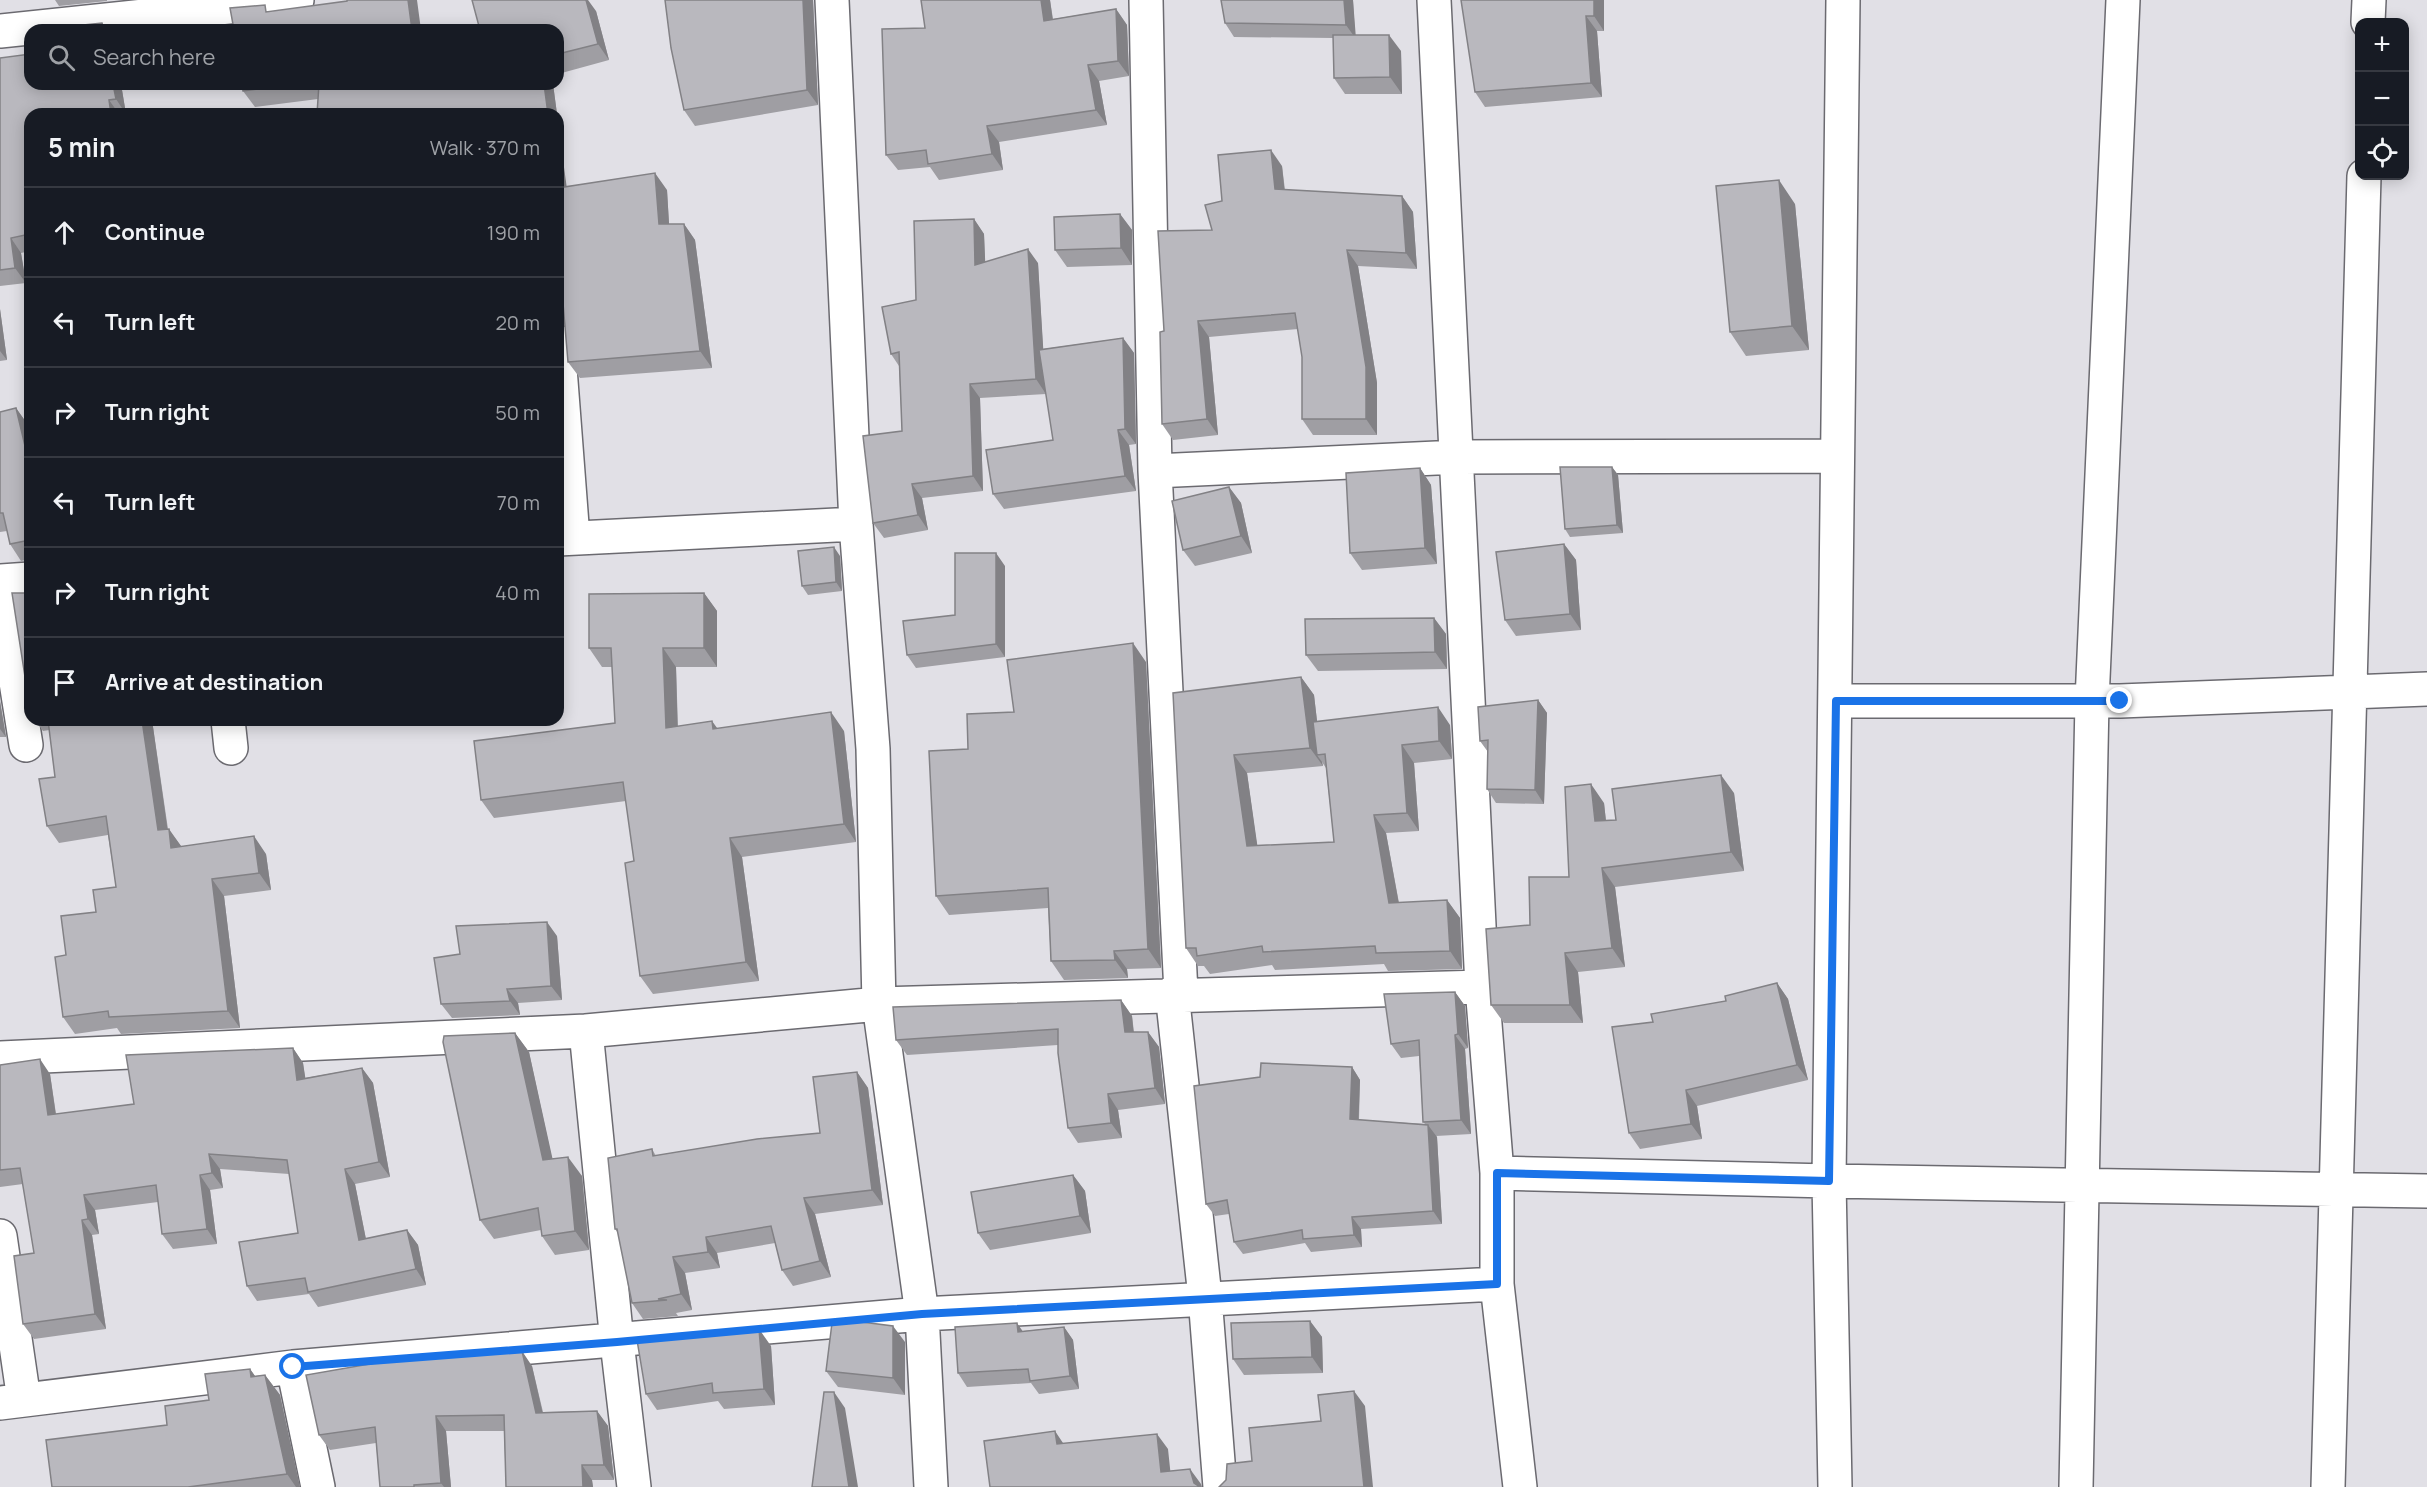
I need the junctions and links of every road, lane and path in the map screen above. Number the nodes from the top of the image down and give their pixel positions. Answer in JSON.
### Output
{"nodes":[{"id":1,"x":297,"y":0,"type":"edge"},
{"id":2,"x":832,"y":0,"type":"edge"},
{"id":3,"x":1146,"y":0,"type":"edge"},
{"id":4,"x":1434,"y":0,"type":"edge"},
{"id":5,"x":1843,"y":0,"type":"edge"},
{"id":6,"x":2123,"y":0,"type":"edge"},
{"id":7,"x":2369,"y":0,"type":"edge"},
{"id":8,"x":2368,"y":18,"type":"edge"},
{"id":9,"x":67,"y":24,"type":"edge"},
{"id":10,"x":24,"y":28,"type":"edge"},
{"id":11,"x":0,"y":31,"type":"edge"},
{"id":12,"x":2364,"y":180,"type":"edge"},
{"id":13,"x":1836,"y":456,"type":"junction"},
{"id":14,"x":1458,"y":457,"type":"junction"},
{"id":15,"x":1155,"y":471,"type":"junction"},
{"id":16,"x":564,"y":490,"type":"edge"},
{"id":17,"x":856,"y":524,"type":"junction"},
{"id":18,"x":566,"y":539,"type":"edge"},
{"id":19,"x":24,"y":579,"type":"edge"},
{"id":20,"x":0,"y":581,"type":"edge"},
{"id":21,"x":2427,"y":689,"type":"edge"},
{"id":22,"x":2348,"y":692,"type":"junction"},
{"id":23,"x":1836,"y":701,"type":"junction"},
{"id":24,"x":2092,"y":701,"type":"junction"},
{"id":25,"x":26,"y":745,"type":"dead end"},
{"id":26,"x":1482,"y":987,"type":"junction"},
{"id":27,"x":1176,"y":993,"type":"junction"},
{"id":28,"x":879,"y":1004,"type":"junction"},
{"id":29,"x":586,"y":1031,"type":"junction"},
{"id":30,"x":0,"y":1058,"type":"edge"},
{"id":31,"x":1497,"y":1173,"type":"junction"},
{"id":32,"x":1829,"y":1181,"type":"junction"},
{"id":33,"x":2082,"y":1185,"type":"junction"},
{"id":34,"x":2335,"y":1189,"type":"junction"},
{"id":35,"x":2427,"y":1191,"type":"edge"},
{"id":36,"x":0,"y":1236,"type":"edge"},
{"id":37,"x":1497,"y":1284,"type":"junction"},
{"id":38,"x":1205,"y":1298,"type":"junction"},
{"id":39,"x":922,"y":1314,"type":"junction"},
{"id":40,"x":617,"y":1342,"type":"junction"},
{"id":41,"x":293,"y":1367,"type":"junction"},
{"id":42,"x":12,"y":1401,"type":"edge"},
{"id":43,"x":318,"y":1487,"type":"edge"},
{"id":44,"x":634,"y":1487,"type":"edge"},
{"id":45,"x":931,"y":1487,"type":"edge"},
{"id":46,"x":1220,"y":1487,"type":"edge"},
{"id":47,"x":1520,"y":1487,"type":"edge"},
{"id":48,"x":1835,"y":1487,"type":"edge"},
{"id":49,"x":2076,"y":1487,"type":"edge"},
{"id":50,"x":2328,"y":1487,"type":"edge"}],
"edges":[{"from":1,"to":9,"type":"street"},
{"from":2,"to":17,"type":"street"},
{"from":3,"to":15,"type":"street"},
{"from":4,"to":14,"type":"street"},
{"from":5,"to":13,"type":"street"},
{"from":6,"to":24,"type":"street"},
{"from":7,"to":8,"type":"street"},
{"from":10,"to":11,"type":"street"},
{"from":12,"to":22,"type":"street"},
{"from":13,"to":14,"type":"street"},
{"from":13,"to":23,"type":"street"},
{"from":14,"to":15,"type":"street"},
{"from":14,"to":26,"type":"street"},
{"from":15,"to":27,"type":"street"},
{"from":16,"to":18,"type":"street"},
{"from":17,"to":18,"type":"street"},
{"from":17,"to":28,"type":"street"},
{"from":19,"to":20,"type":"street"},
{"from":20,"to":25,"type":"street"},
{"from":21,"to":22,"type":"street"},
{"from":22,"to":24,"type":"street"},
{"from":22,"to":34,"type":"street"},
{"from":23,"to":24,"type":"street"},
{"from":23,"to":32,"type":"street"},
{"from":24,"to":33,"type":"street"},
{"from":26,"to":27,"type":"street"},
{"from":26,"to":31,"type":"street"},
{"from":27,"to":28,"type":"street"},
{"from":27,"to":38,"type":"street"},
{"from":28,"to":29,"type":"street"},
{"from":28,"to":39,"type":"street"},
{"from":29,"to":30,"type":"street"},
{"from":29,"to":40,"type":"street"},
{"from":31,"to":32,"type":"street"},
{"from":31,"to":37,"type":"street"},
{"from":32,"to":33,"type":"street"},
{"from":32,"to":48,"type":"street"},
{"from":33,"to":34,"type":"street"},
{"from":33,"to":49,"type":"street"},
{"from":34,"to":35,"type":"street"},
{"from":34,"to":50,"type":"street"},
{"from":36,"to":42,"type":"street"},
{"from":37,"to":38,"type":"street"},
{"from":37,"to":47,"type":"street"},
{"from":38,"to":39,"type":"street"},
{"from":38,"to":46,"type":"street"},
{"from":39,"to":40,"type":"street"},
{"from":39,"to":45,"type":"street"},
{"from":40,"to":41,"type":"street"},
{"from":40,"to":44,"type":"street"},
{"from":41,"to":42,"type":"street"},
{"from":41,"to":43,"type":"street"}]}
